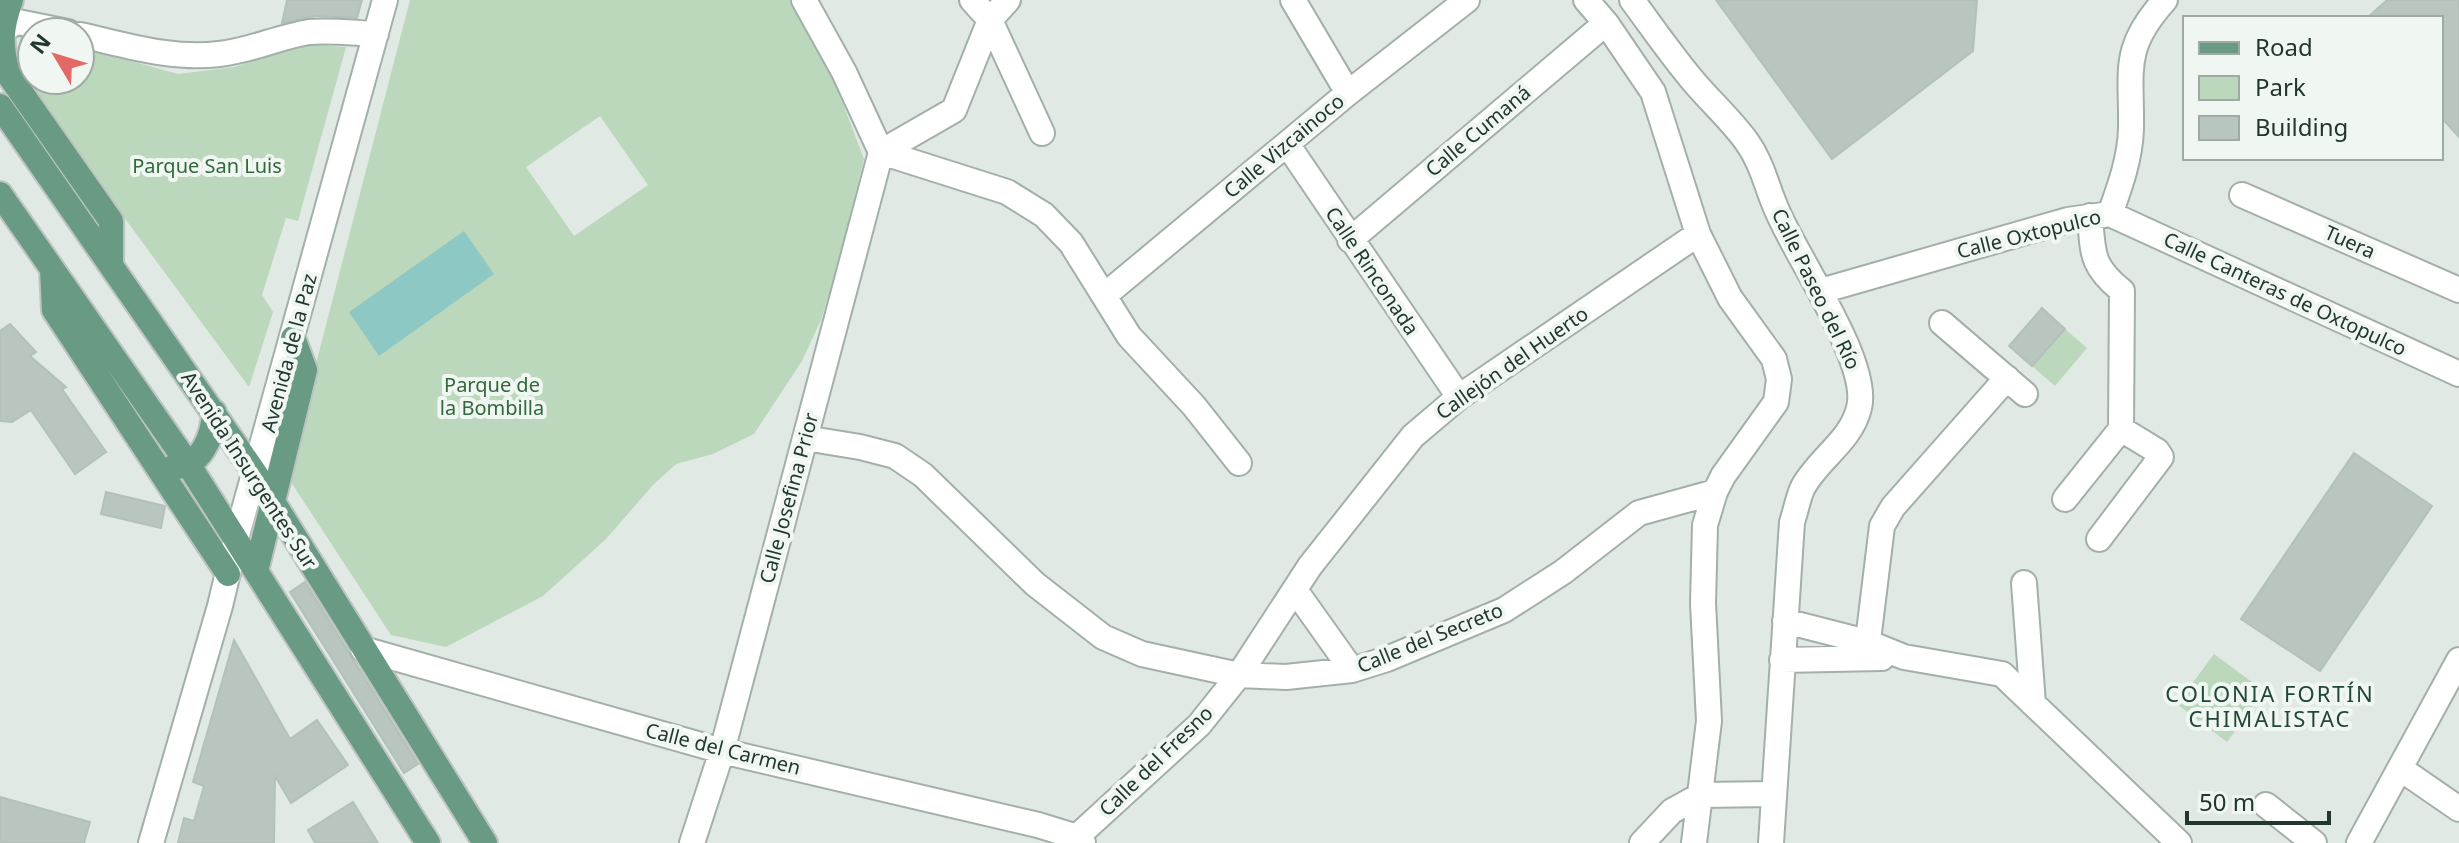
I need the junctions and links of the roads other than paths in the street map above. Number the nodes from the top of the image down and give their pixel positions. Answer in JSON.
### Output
{"nodes":[{"id":1,"x":11,"y":0,"type":"edge"},
{"id":2,"x":385,"y":0,"type":"edge"},
{"id":3,"x":804,"y":0,"type":"edge"},
{"id":4,"x":972,"y":0,"type":"edge"},
{"id":5,"x":1008,"y":0,"type":"edge"},
{"id":6,"x":1293,"y":0,"type":"edge"},
{"id":7,"x":1467,"y":0,"type":"edge"},
{"id":8,"x":1586,"y":0,"type":"edge"},
{"id":9,"x":1632,"y":0,"type":"edge"},
{"id":10,"x":2165,"y":0,"type":"edge"},
{"id":11,"x":990,"y":20,"type":"junction"},
{"id":12,"x":16,"y":23,"type":"edge"},
{"id":13,"x":1606,"y":23,"type":"junction"},
{"id":14,"x":3,"y":29,"type":"junction"},
{"id":15,"x":376,"y":34,"type":"junction"},
{"id":16,"x":96,"y":39,"type":"edge"},
{"id":17,"x":1348,"y":93,"type":"junction"},
{"id":18,"x":0,"y":106,"type":"edge"},
{"id":19,"x":1042,"y":133,"type":"dead end"},
{"id":20,"x":1287,"y":144,"type":"junction"},
{"id":21,"x":881,"y":152,"type":"junction"},
{"id":22,"x":0,"y":194,"type":"edge"},
{"id":23,"x":2242,"y":195,"type":"dead end"},
{"id":24,"x":2100,"y":215,"type":"junction"},
{"id":25,"x":1698,"y":234,"type":"junction"},
{"id":26,"x":1350,"y":240,"type":"junction"},
{"id":27,"x":111,"y":264,"type":"junction"},
{"id":28,"x":52,"y":268,"type":"junction"},
{"id":29,"x":2459,"y":290,"type":"edge"},
{"id":30,"x":1821,"y":291,"type":"junction"},
{"id":31,"x":1105,"y":295,"type":"junction"},
{"id":32,"x":1942,"y":323,"type":"dead end"},
{"id":33,"x":293,"y":338,"type":"junction"},
{"id":34,"x":2459,"y":374,"type":"edge"},
{"id":35,"x":1459,"y":397,"type":"junction"},
{"id":36,"x":214,"y":412,"type":"junction"},
{"id":37,"x":2121,"y":429,"type":"junction"},
{"id":38,"x":805,"y":438,"type":"junction"},
{"id":39,"x":153,"y":457,"type":"junction"},
{"id":40,"x":1239,"y":463,"type":"dead end"},
{"id":41,"x":188,"y":464,"type":"junction"},
{"id":42,"x":255,"y":473,"type":"junction"},
{"id":43,"x":1715,"y":492,"type":"junction"},
{"id":44,"x":2065,"y":499,"type":"dead end"},
{"id":45,"x":273,"y":502,"type":"junction"},
{"id":46,"x":236,"y":539,"type":"junction"},
{"id":47,"x":2099,"y":539,"type":"dead end"},
{"id":48,"x":256,"y":571,"type":"junction"},
{"id":49,"x":228,"y":574,"type":"junction"},
{"id":50,"x":2024,"y":583,"type":"dead end"},
{"id":51,"x":1295,"y":590,"type":"junction"},
{"id":52,"x":1785,"y":621,"type":"junction"},
{"id":53,"x":363,"y":649,"type":"junction"},
{"id":54,"x":1866,"y":650,"type":"junction"},
{"id":55,"x":1782,"y":660,"type":"junction"},
{"id":56,"x":2459,"y":660,"type":"edge"},
{"id":57,"x":1352,"y":670,"type":"junction"},
{"id":58,"x":1239,"y":675,"type":"junction"},
{"id":59,"x":2033,"y":704,"type":"junction"},
{"id":60,"x":722,"y":751,"type":"junction"},
{"id":61,"x":2401,"y":769,"type":"junction"},
{"id":62,"x":1774,"y":794,"type":"junction"},
{"id":63,"x":1701,"y":795,"type":"junction"},
{"id":64,"x":2266,"y":805,"type":"dead end"},
{"id":65,"x":2459,"y":809,"type":"edge"},
{"id":66,"x":1076,"y":841,"type":"edge"},
{"id":67,"x":151,"y":843,"type":"edge"},
{"id":68,"x":428,"y":843,"type":"edge"},
{"id":69,"x":485,"y":843,"type":"edge"},
{"id":70,"x":692,"y":843,"type":"edge"},
{"id":71,"x":1642,"y":843,"type":"edge"},
{"id":72,"x":1694,"y":843,"type":"edge"},
{"id":73,"x":1771,"y":843,"type":"edge"},
{"id":74,"x":2179,"y":843,"type":"edge"},
{"id":75,"x":2314,"y":843,"type":"edge"},
{"id":76,"x":2359,"y":843,"type":"edge"}],
"edges":[{"from":1,"to":14,"type":"main road"},
{"from":2,"to":15,"type":"street","name":"Avenida de la Paz"},
{"from":3,"to":21,"type":"street"},
{"from":4,"to":11,"type":"street"},
{"from":5,"to":11,"type":"street"},
{"from":6,"to":17,"type":"street"},
{"from":7,"to":17,"type":"street","name":"Calle Vizcainoco"},
{"from":8,"to":13,"type":"street"},
{"from":9,"to":30,"type":"street","name":"Calle Paseo del Río"},
{"from":10,"to":24,"type":"street","name":"Calle Oxtopulco"},
{"from":11,"to":19,"type":"street"},
{"from":11,"to":21,"type":"street"},
{"from":12,"to":14,"type":"street"},
{"from":13,"to":25,"type":"street"},
{"from":13,"to":26,"type":"street","name":"Calle Cumaná"},
{"from":14,"to":27,"type":"main road"},
{"from":15,"to":16,"type":"street"},
{"from":15,"to":33,"type":"street","name":"Avenida de la Paz"},
{"from":17,"to":20,"type":"street","name":"Calle Vizcainoco"},
{"from":18,"to":27,"type":"main road","name":"Avenida Insurgentes Sur"},
{"from":20,"to":26,"type":"street","name":"Calle Rinconada"},
{"from":20,"to":31,"type":"street","name":"Calle Vizcainoco"},
{"from":21,"to":31,"type":"street"},
{"from":21,"to":38,"type":"street","name":"Calle Josefina Prior"},
{"from":22,"to":28,"type":"main road"},
{"from":23,"to":29,"type":"street","name":"Tuera"},
{"from":24,"to":30,"type":"street","name":"Calle Oxtopulco"},
{"from":24,"to":34,"type":"street","name":"Calle Canteras de Oxtopulco"},
{"from":24,"to":37,"type":"street"},
{"from":25,"to":35,"type":"street","name":"Callejón del Huerto"},
{"from":25,"to":43,"type":"street"},
{"from":26,"to":35,"type":"street","name":"Calle Rinconada"},
{"from":27,"to":36,"type":"main road","name":"Avenida Insurgentes Sur"},
{"from":28,"to":39,"type":"main road"},
{"from":28,"to":41,"type":"main road"},
{"from":30,"to":52,"type":"street","name":"Calle Paseo del Río"},
{"from":31,"to":40,"type":"street"},
{"from":32,"to":54,"type":"street"},
{"from":33,"to":42,"type":"street","name":"Avenida de la Paz"},
{"from":33,"to":45,"type":"main road"},
{"from":35,"to":51,"type":"street","name":"Callejón del Huerto"},
{"from":36,"to":41,"type":"main road"},
{"from":36,"to":42,"type":"main road","name":"Avenida Insurgentes Sur"},
{"from":37,"to":44,"type":"street"},
{"from":37,"to":47,"type":"street"},
{"from":38,"to":58,"type":"street","name":"Calle del Secreto"},
{"from":38,"to":60,"type":"street","name":"Calle Josefina Prior"},
{"from":39,"to":41,"type":"main road"},
{"from":39,"to":49,"type":"main road"},
{"from":41,"to":46,"type":"main road"},
{"from":42,"to":45,"type":"main road","name":"Avenida Insurgentes Sur"},
{"from":42,"to":46,"type":"street","name":"Avenida de la Paz"},
{"from":43,"to":57,"type":"street","name":"Calle del Secreto"},
{"from":43,"to":63,"type":"street"},
{"from":45,"to":48,"type":"main road"},
{"from":45,"to":53,"type":"main road","name":"Avenida Insurgentes Sur"},
{"from":46,"to":48,"type":"main road"},
{"from":46,"to":49,"type":"street","name":"Avenida de la Paz"},
{"from":48,"to":68,"type":"main road"},
{"from":49,"to":67,"type":"street","name":"Avenida de la Paz"},
{"from":50,"to":59,"type":"street"},
{"from":51,"to":57,"type":"street"},
{"from":51,"to":58,"type":"street","name":"Callejón del Huerto"},
{"from":52,"to":54,"type":"street"},
{"from":52,"to":55,"type":"street","name":"Calle Paseo del Río"},
{"from":53,"to":60,"type":"street","name":"Calle del Carmen"},
{"from":53,"to":69,"type":"main road","name":"Avenida Insurgentes Sur"},
{"from":54,"to":55,"type":"street"},
{"from":54,"to":59,"type":"street"},
{"from":55,"to":62,"type":"street","name":"Calle Paseo del Río"},
{"from":56,"to":61,"type":"street"},
{"from":57,"to":58,"type":"street","name":"Calle del Secreto"},
{"from":58,"to":66,"type":"street","name":"Calle del Fresno"},
{"from":59,"to":74,"type":"street"},
{"from":60,"to":66,"type":"street","name":"Calle del Carmen"},
{"from":60,"to":70,"type":"street","name":"Calle Josefina Prior"},
{"from":61,"to":65,"type":"street"},
{"from":61,"to":76,"type":"street"},
{"from":62,"to":63,"type":"street"},
{"from":62,"to":73,"type":"street","name":"Calle Paseo del Río"},
{"from":63,"to":71,"type":"street"},
{"from":63,"to":72,"type":"street"},
{"from":64,"to":75,"type":"street"}]}
